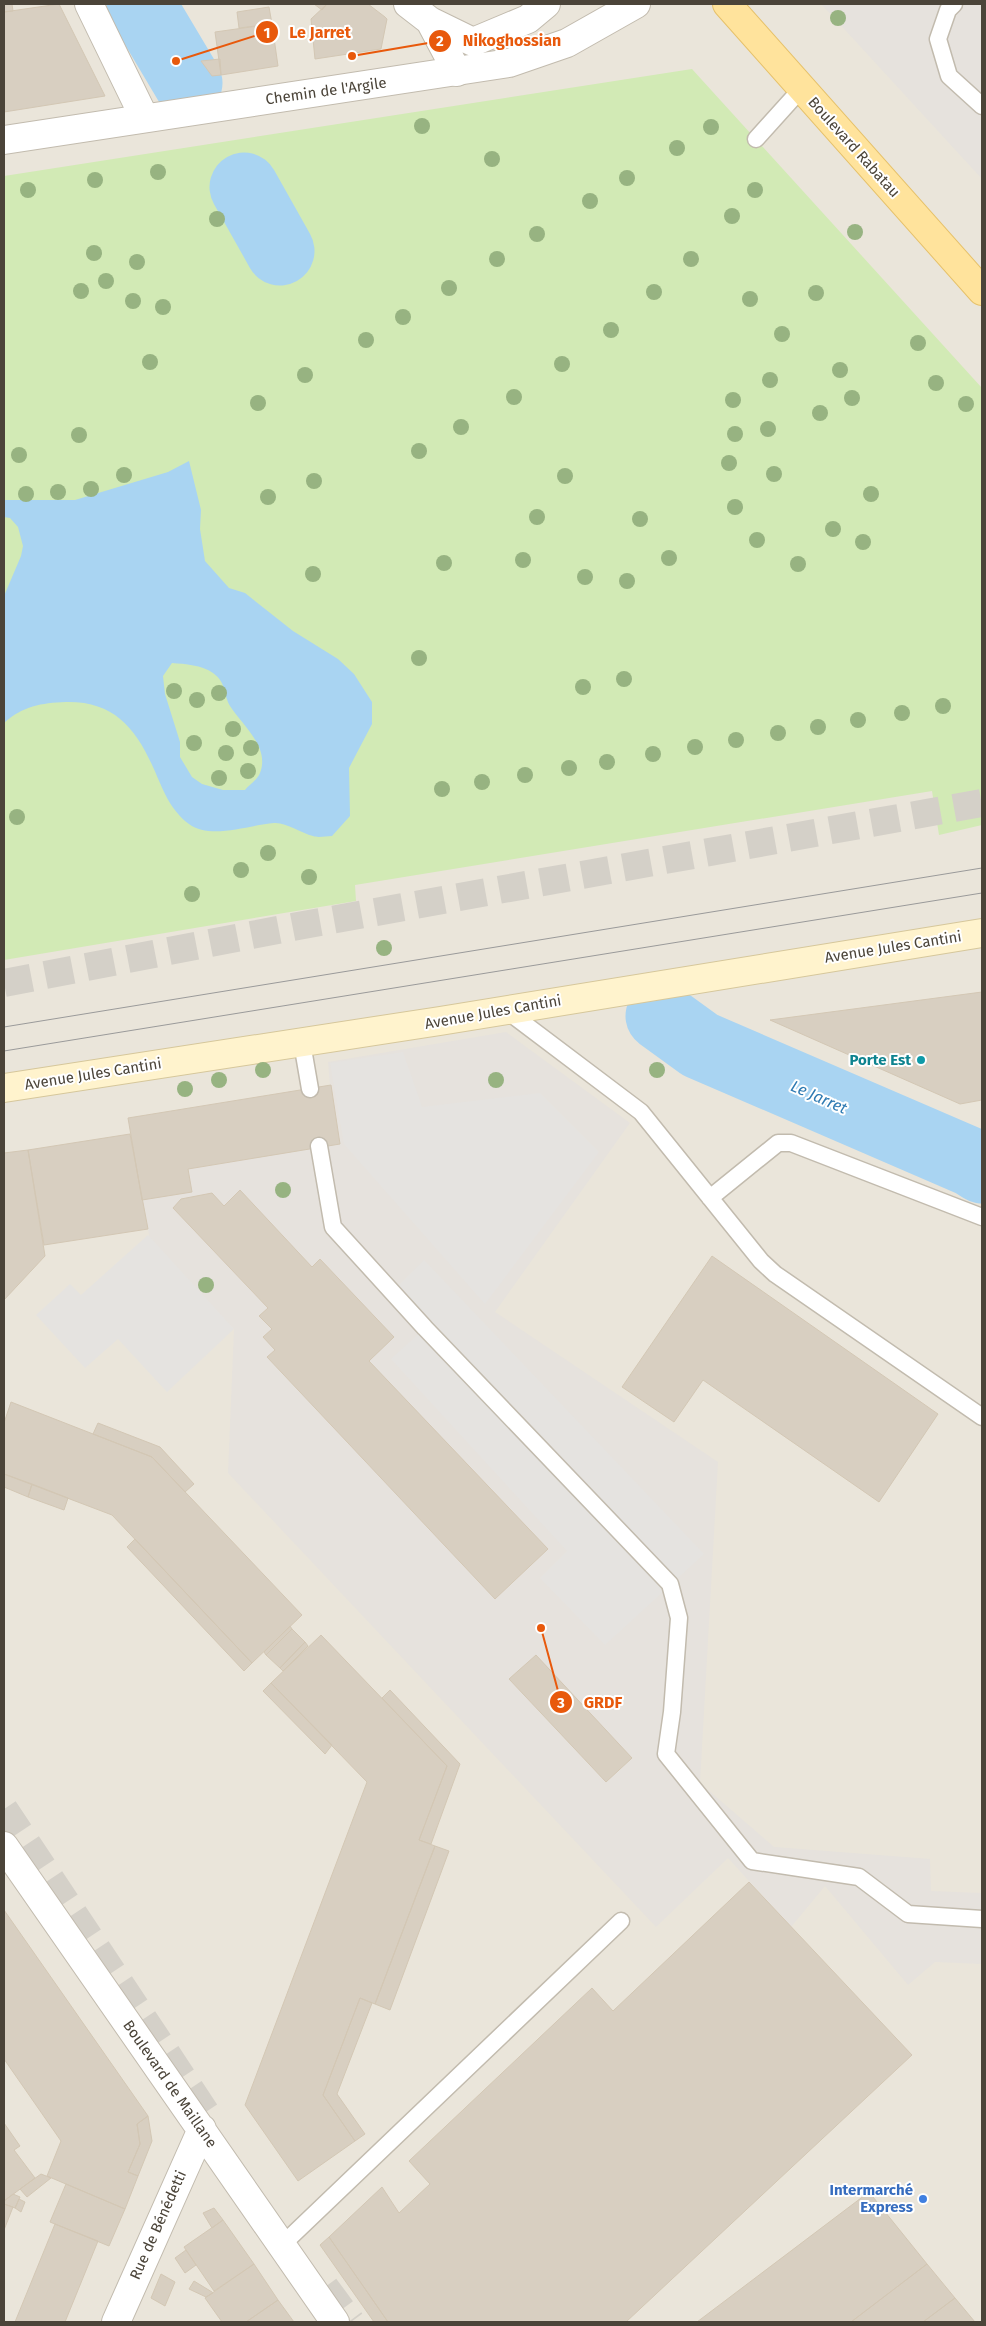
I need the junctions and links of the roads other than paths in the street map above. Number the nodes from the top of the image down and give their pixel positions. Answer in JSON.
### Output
{"nodes":[{"id":1,"x":89,"y":4,"type":"edge"},
{"id":2,"x":408,"y":4,"type":"edge"},
{"id":3,"x":546,"y":4,"type":"edge"},
{"id":4,"x":636,"y":4,"type":"edge"},
{"id":5,"x":727,"y":4,"type":"edge"},
{"id":6,"x":954,"y":4,"type":"edge"},
{"id":7,"x":430,"y":22,"type":"junction"},
{"id":8,"x":457,"y":72,"type":"junction"},
{"id":9,"x":802,"y":88,"type":"junction"},
{"id":10,"x":982,"y":106,"type":"edge"},
{"id":11,"x":152,"y":116,"type":"junction"},
{"id":12,"x":756,"y":139,"type":"dead end"},
{"id":13,"x":4,"y":140,"type":"edge"},
{"id":14,"x":982,"y":291,"type":"edge"},
{"id":15,"x":982,"y":933,"type":"edge"},
{"id":16,"x":506,"y":1010,"type":"junction"},
{"id":17,"x":302,"y":1043,"type":"junction"},
{"id":18,"x":4,"y":1088,"type":"edge"},
{"id":19,"x":310,"y":1088,"type":"dead end"},
{"id":20,"x":320,"y":1146,"type":"dead end"},
{"id":21,"x":710,"y":1198,"type":"junction"},
{"id":22,"x":982,"y":1217,"type":"edge"},
{"id":23,"x":982,"y":1417,"type":"edge"},
{"id":24,"x":4,"y":1846,"type":"edge"},
{"id":25,"x":982,"y":1919,"type":"edge"},
{"id":26,"x":621,"y":1921,"type":"dead end"},
{"id":27,"x":202,"y":2129,"type":"junction"},
{"id":28,"x":282,"y":2245,"type":"junction"},
{"id":29,"x":116,"y":2322,"type":"edge"},
{"id":30,"x":335,"y":2322,"type":"edge"}],
"edges":[{"from":1,"to":11,"type":"street"},
{"from":2,"to":7,"type":"street"},
{"from":3,"to":7,"type":"street"},
{"from":4,"to":8,"type":"street","name":"Chemin de l'Argile"},
{"from":5,"to":9,"type":"main road","name":"Boulevard Rabatau"},
{"from":6,"to":10,"type":"lane"},
{"from":7,"to":8,"type":"street"},
{"from":8,"to":11,"type":"street","name":"Chemin de l'Argile"},
{"from":9,"to":12,"type":"lane"},
{"from":9,"to":14,"type":"main road","name":"Boulevard Rabatau"},
{"from":11,"to":13,"type":"street","name":"Chemin de l'Argile"},
{"from":15,"to":16,"type":"main road","name":"Avenue Jules Cantini"},
{"from":16,"to":17,"type":"main road","name":"Avenue Jules Cantini"},
{"from":16,"to":21,"type":"lane"},
{"from":17,"to":18,"type":"main road","name":"Avenue Jules Cantini"},
{"from":17,"to":19,"type":"lane"},
{"from":20,"to":25,"type":"lane"},
{"from":21,"to":22,"type":"lane"},
{"from":21,"to":23,"type":"lane"},
{"from":24,"to":27,"type":"street","name":"Boulevard de Maillane"},
{"from":26,"to":28,"type":"lane"},
{"from":27,"to":28,"type":"street","name":"Boulevard de Maillane"},
{"from":27,"to":29,"type":"street","name":"Rue de Bénédetti"},
{"from":28,"to":30,"type":"street","name":"Boulevard de Maillane"}]}
